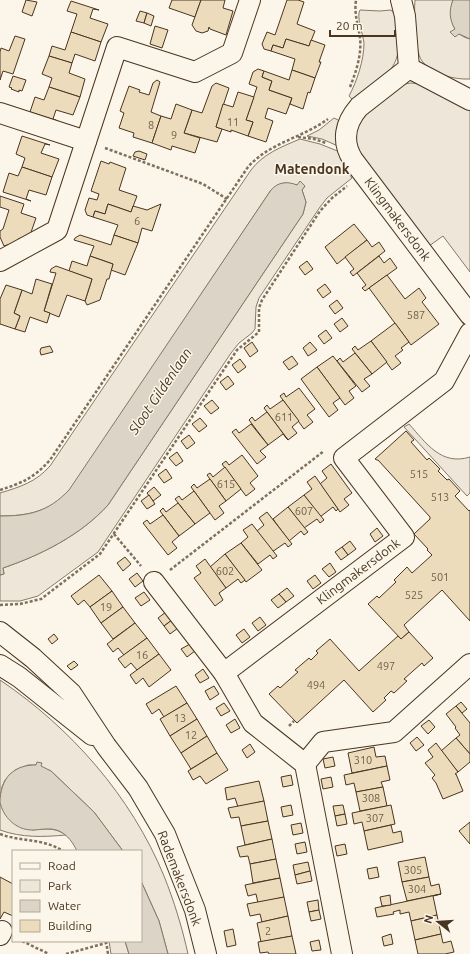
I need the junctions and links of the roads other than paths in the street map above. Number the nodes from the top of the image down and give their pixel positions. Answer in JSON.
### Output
{"nodes":[{"id":1,"x":250,"y":0,"type":"edge"},
{"id":2,"x":401,"y":0,"type":"edge"},
{"id":3,"x":410,"y":68,"type":"junction"},
{"id":4,"x":470,"y":100,"type":"edge"},
{"id":5,"x":0,"y":113,"type":"edge"},
{"id":6,"x":86,"y":141,"type":"junction"},
{"id":7,"x":0,"y":261,"type":"edge"},
{"id":8,"x":470,"y":315,"type":"edge"},
{"id":9,"x":470,"y":333,"type":"edge"},
{"id":10,"x":154,"y":582,"type":"road end"},
{"id":11,"x":0,"y":632,"type":"edge"},
{"id":12,"x":470,"y":664,"type":"edge"},
{"id":13,"x":0,"y":665,"type":"edge"},
{"id":14,"x":224,"y":673,"type":"junction"},
{"id":15,"x":106,"y":746,"type":"junction"},
{"id":16,"x":305,"y":764,"type":"junction"},
{"id":17,"x":206,"y":954,"type":"edge"},
{"id":18,"x":342,"y":954,"type":"edge"}],
"edges":[{"from":1,"to":6,"type":"street"},
{"from":2,"to":3,"type":"street"},
{"from":3,"to":4,"type":"street"},
{"from":3,"to":8,"type":"street","name":"Klingmakersdonk"},
{"from":5,"to":6,"type":"street"},
{"from":6,"to":7,"type":"street"},
{"from":9,"to":14,"type":"street","name":"Klingmakersdonk"},
{"from":10,"to":14,"type":"street"},
{"from":11,"to":15,"type":"street","name":"Rademakersdonk"},
{"from":12,"to":16,"type":"street"},
{"from":13,"to":15,"type":"street","name":"Rademakersdonk"},
{"from":14,"to":16,"type":"street"},
{"from":15,"to":17,"type":"street","name":"Rademakersdonk"},
{"from":16,"to":18,"type":"street"}]}
